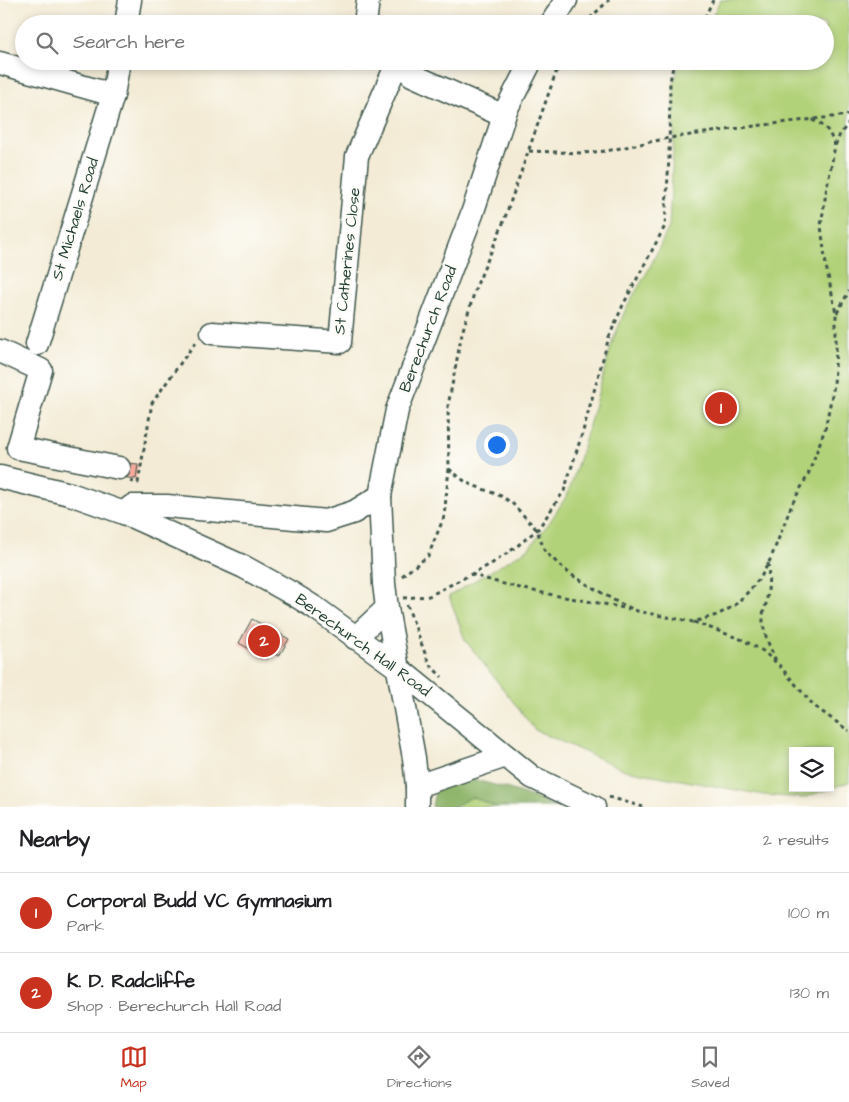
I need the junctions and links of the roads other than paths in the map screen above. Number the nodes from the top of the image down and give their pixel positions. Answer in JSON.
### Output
{"nodes":[{"id":1,"x":130,"y":0,"type":"edge"},
{"id":2,"x":368,"y":0,"type":"edge"},
{"id":3,"x":566,"y":0,"type":"edge"},
{"id":4,"x":128,"y":15,"type":"edge"},
{"id":5,"x":366,"y":15,"type":"edge"},
{"id":6,"x":557,"y":15,"type":"edge"},
{"id":7,"x":0,"y":63,"type":"edge"},
{"id":8,"x":15,"y":67,"type":"edge"},
{"id":9,"x":25,"y":70,"type":"edge"},
{"id":10,"x":118,"y":70,"type":"edge"},
{"id":11,"x":394,"y":70,"type":"edge"},
{"id":12,"x":407,"y":70,"type":"edge"},
{"id":13,"x":527,"y":70,"type":"edge"},
{"id":14,"x":114,"y":95,"type":"junction"},
{"id":15,"x":504,"y":116,"type":"junction"},
{"id":16,"x":212,"y":333,"type":"road end"},
{"id":17,"x":37,"y":344,"type":"dead end"},
{"id":18,"x":0,"y":351,"type":"edge"},
{"id":19,"x":119,"y":468,"type":"road end"},
{"id":20,"x":0,"y":476,"type":"edge"},
{"id":21,"x":380,"y":496,"type":"junction"},
{"id":22,"x":124,"y":513,"type":"junction"},
{"id":23,"x":390,"y":596,"type":"junction"},
{"id":24,"x":355,"y":638,"type":"junction"},
{"id":25,"x":398,"y":668,"type":"junction"},
{"id":26,"x":506,"y":756,"type":"junction"},
{"id":27,"x":417,"y":797,"type":"edge"},
{"id":28,"x":597,"y":801,"type":"edge"}],
"edges":[{"from":1,"to":4,"type":"street"},
{"from":2,"to":5,"type":"street"},
{"from":3,"to":6,"type":"street"},
{"from":7,"to":8,"type":"street"},
{"from":9,"to":14,"type":"street"},
{"from":10,"to":14,"type":"street","name":"St Michaels Road"},
{"from":11,"to":16,"type":"street","name":"St Catherines Close"},
{"from":12,"to":15,"type":"street"},
{"from":13,"to":15,"type":"street","name":"Berechurch Road"},
{"from":14,"to":17,"type":"street","name":"St Michaels Road"},
{"from":15,"to":21,"type":"street","name":"Berechurch Road"},
{"from":18,"to":19,"type":"street"},
{"from":20,"to":22,"type":"street","name":"Berechurch Hall Road"},
{"from":21,"to":22,"type":"street"},
{"from":21,"to":23,"type":"street","name":"Berechurch Road"},
{"from":22,"to":24,"type":"street","name":"Berechurch Hall Road"},
{"from":23,"to":24,"type":"street"},
{"from":23,"to":25,"type":"street","name":"Berechurch Road"},
{"from":24,"to":25,"type":"street","name":"Berechurch Hall Road"},
{"from":25,"to":26,"type":"street","name":"Berechurch Hall Road"},
{"from":25,"to":27,"type":"street","name":"Berechurch Road"},
{"from":26,"to":27,"type":"street"},
{"from":26,"to":28,"type":"street","name":"Berechurch Hall Road"}]}
